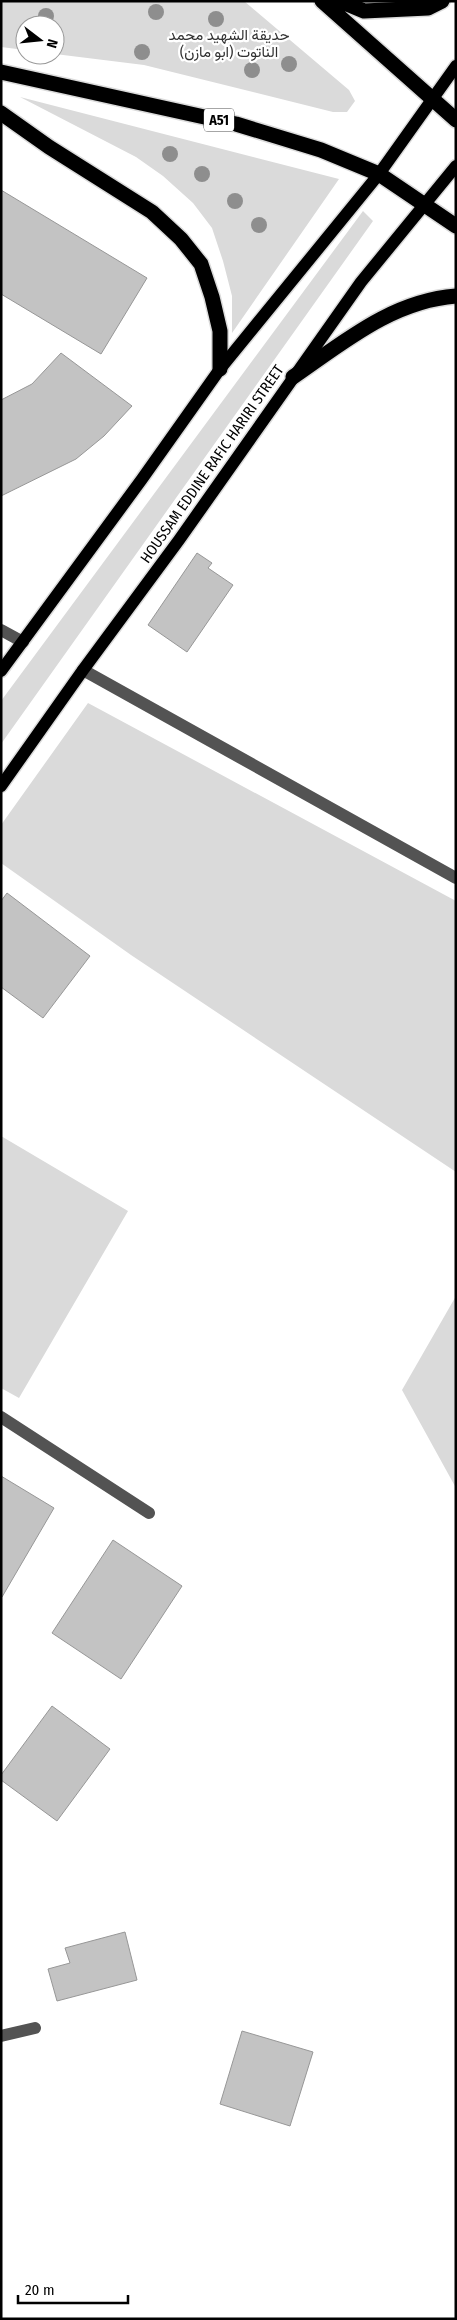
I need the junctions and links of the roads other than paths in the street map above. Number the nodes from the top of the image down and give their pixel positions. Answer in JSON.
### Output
{"nodes":[{"id":1,"x":322,"y":1,"type":"edge"},
{"id":2,"x":340,"y":1,"type":"edge"},
{"id":3,"x":442,"y":1,"type":"edge"},
{"id":4,"x":456,"y":66,"type":"edge"},
{"id":5,"x":1,"y":72,"type":"edge"},
{"id":6,"x":432,"y":98,"type":"junction"},
{"id":7,"x":1,"y":113,"type":"edge"},
{"id":8,"x":456,"y":120,"type":"edge"},
{"id":9,"x":456,"y":166,"type":"edge"},
{"id":10,"x":379,"y":174,"type":"junction"},
{"id":11,"x":423,"y":206,"type":"junction"},
{"id":12,"x":456,"y":226,"type":"edge"},
{"id":13,"x":456,"y":296,"type":"edge"},
{"id":14,"x":220,"y":369,"type":"junction"},
{"id":15,"x":293,"y":377,"type":"junction"},
{"id":16,"x":1,"y":630,"type":"edge"},
{"id":17,"x":23,"y":642,"type":"junction"},
{"id":18,"x":82,"y":670,"type":"junction"},
{"id":19,"x":1,"y":671,"type":"edge"},
{"id":20,"x":1,"y":786,"type":"edge"},
{"id":21,"x":456,"y":878,"type":"edge"},
{"id":22,"x":1,"y":1417,"type":"edge"},
{"id":23,"x":149,"y":1513,"type":"dead end"},
{"id":24,"x":35,"y":2028,"type":"dead end"},
{"id":25,"x":1,"y":2036,"type":"edge"}],
"edges":[{"from":1,"to":6,"type":"highway"},
{"from":2,"to":3,"type":"highway"},
{"from":4,"to":6,"type":"main road"},
{"from":5,"to":10,"type":"highway","number":"A51"},
{"from":6,"to":8,"type":"highway"},
{"from":6,"to":10,"type":"main road"},
{"from":7,"to":14,"type":"highway"},
{"from":9,"to":11,"type":"main road","name":"HOUSSAM EDDINE RAFIC HARIRI STREET"},
{"from":10,"to":11,"type":"highway","number":"A51"},
{"from":10,"to":14,"type":"main road"},
{"from":11,"to":12,"type":"highway","number":"A51"},
{"from":11,"to":15,"type":"main road","name":"HOUSSAM EDDINE RAFIC HARIRI STREET"},
{"from":13,"to":15,"type":"highway"},
{"from":14,"to":17,"type":"main road"},
{"from":15,"to":18,"type":"main road","name":"HOUSSAM EDDINE RAFIC HARIRI STREET"},
{"from":16,"to":17,"type":"street"},
{"from":17,"to":19,"type":"main road"},
{"from":18,"to":20,"type":"main road","name":"HOUSSAM EDDINE RAFIC HARIRI STREET"},
{"from":18,"to":21,"type":"street"},
{"from":22,"to":23,"type":"street"},
{"from":24,"to":25,"type":"street"}]}
